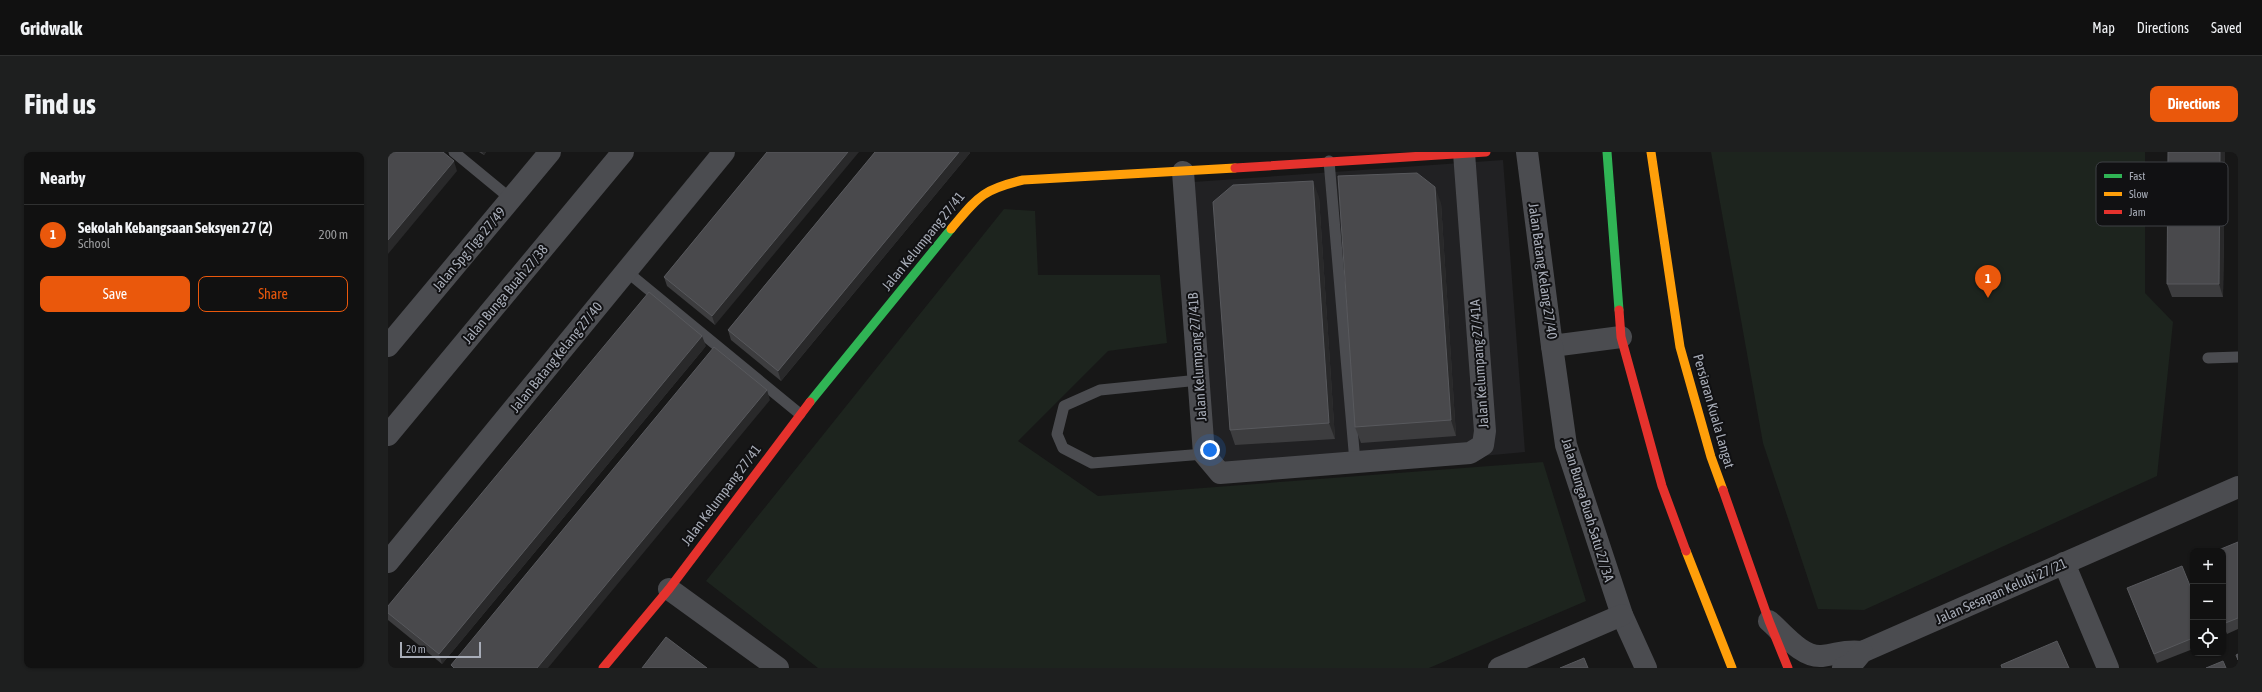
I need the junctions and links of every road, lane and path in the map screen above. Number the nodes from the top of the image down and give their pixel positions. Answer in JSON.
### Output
{"nodes":[{"id":1,"x":454,"y":152,"type":"edge"},
{"id":2,"x":550,"y":152,"type":"edge"},
{"id":3,"x":622,"y":152,"type":"edge"},
{"id":4,"x":724,"y":152,"type":"edge"},
{"id":5,"x":1486,"y":152,"type":"edge"},
{"id":6,"x":1527,"y":152,"type":"edge"},
{"id":7,"x":1607,"y":152,"type":"edge"},
{"id":8,"x":1651,"y":152,"type":"edge"},
{"id":9,"x":1464,"y":153,"type":"junction"},
{"id":10,"x":1294,"y":158,"type":"edge"},
{"id":11,"x":1329,"y":161,"type":"junction"},
{"id":12,"x":1183,"y":172,"type":"junction"},
{"id":13,"x":511,"y":199,"type":"junction"},
{"id":14,"x":626,"y":271,"type":"junction"},
{"id":15,"x":1621,"y":337,"type":"junction"},
{"id":16,"x":388,"y":346,"type":"edge"},
{"id":17,"x":1552,"y":346,"type":"junction"},
{"id":18,"x":2238,"y":357,"type":"edge"},
{"id":19,"x":2208,"y":358,"type":"dead end"},
{"id":20,"x":1199,"y":380,"type":"junction"},
{"id":21,"x":800,"y":414,"type":"junction"},
{"id":22,"x":388,"y":435,"type":"edge"},
{"id":23,"x":1204,"y":454,"type":"junction"},
{"id":24,"x":1355,"y":462,"type":"junction"},
{"id":25,"x":2238,"y":488,"type":"edge"},
{"id":26,"x":388,"y":562,"type":"edge"},
{"id":27,"x":2064,"y":563,"type":"junction"},
{"id":28,"x":669,"y":588,"type":"junction"},
{"id":29,"x":1622,"y":615,"type":"junction"},
{"id":30,"x":1769,"y":622,"type":"junction"},
{"id":31,"x":1865,"y":660,"type":"edge"},
{"id":32,"x":603,"y":668,"type":"edge"},
{"id":33,"x":778,"y":668,"type":"edge"},
{"id":34,"x":1499,"y":668,"type":"edge"},
{"id":35,"x":1646,"y":668,"type":"edge"},
{"id":36,"x":1732,"y":668,"type":"edge"},
{"id":37,"x":1788,"y":668,"type":"edge"},
{"id":38,"x":1843,"y":668,"type":"edge"},
{"id":39,"x":2108,"y":668,"type":"edge"}],
"edges":[{"from":1,"to":13,"type":"lane"},
{"from":2,"to":13,"type":"street","name":"Jalan Spg Tiga 27/49"},
{"from":3,"to":22,"type":"street","name":"Jalan Bunga Buah 27/38"},
{"from":4,"to":14,"type":"street","name":"Jalan Batang Kelang 27/40"},
{"from":5,"to":9,"type":"street","name":"Jalan Kelumpang 27/41"},
{"from":6,"to":17,"type":"street","name":"Jalan Batang Kelang 27/40"},
{"from":7,"to":15,"type":"street"},
{"from":8,"to":30,"type":"street","name":"Persiaran Kuala Langat"},
{"from":9,"to":11,"type":"street","name":"Jalan Kelumpang 27/41"},
{"from":9,"to":24,"type":"street","name":"Jalan Kelumpang 27/41A"},
{"from":10,"to":11,"type":"street","name":"Jalan Kelumpang 27/41"},
{"from":10,"to":12,"type":"street","name":"Jalan Kelumpang 27/41"},
{"from":11,"to":24,"type":"lane"},
{"from":12,"to":20,"type":"street","name":"Jalan Kelumpang 27/41B"},
{"from":12,"to":21,"type":"street","name":"Jalan Kelumpang 27/41"},
{"from":13,"to":16,"type":"street","name":"Jalan Spg Tiga 27/49"},
{"from":14,"to":21,"type":"lane"},
{"from":14,"to":26,"type":"street","name":"Jalan Batang Kelang 27/40"},
{"from":15,"to":17,"type":"street","name":"Jalan Batang Kelang 27/40"},
{"from":15,"to":36,"type":"street"},
{"from":17,"to":29,"type":"street","name":"Jalan Bunga Buah Satu 27/3A"},
{"from":18,"to":19,"type":"lane"},
{"from":20,"to":23,"type":"street","name":"Jalan Kelumpang 27/41B"},
{"from":20,"to":23,"type":"lane"},
{"from":21,"to":28,"type":"street","name":"Jalan Kelumpang 27/41"},
{"from":23,"to":24,"type":"street"},
{"from":25,"to":27,"type":"street","name":"Jalan Sesapan Kelubi 27/21"},
{"from":27,"to":31,"type":"street","name":"Jalan Sesapan Kelubi 27/21"},
{"from":27,"to":39,"type":"street"},
{"from":28,"to":32,"type":"street","name":"Jalan Kelumpang 27/41"},
{"from":28,"to":33,"type":"street"},
{"from":29,"to":34,"type":"street"},
{"from":29,"to":35,"type":"street","name":"Jalan Bunga Buah Satu 27/3A"},
{"from":30,"to":31,"type":"street","name":"Jalan Sesapan Kelubi 27/21"},
{"from":30,"to":37,"type":"street","name":"Persiaran Kuala Langat"},
{"from":31,"to":38,"type":"street"}]}
